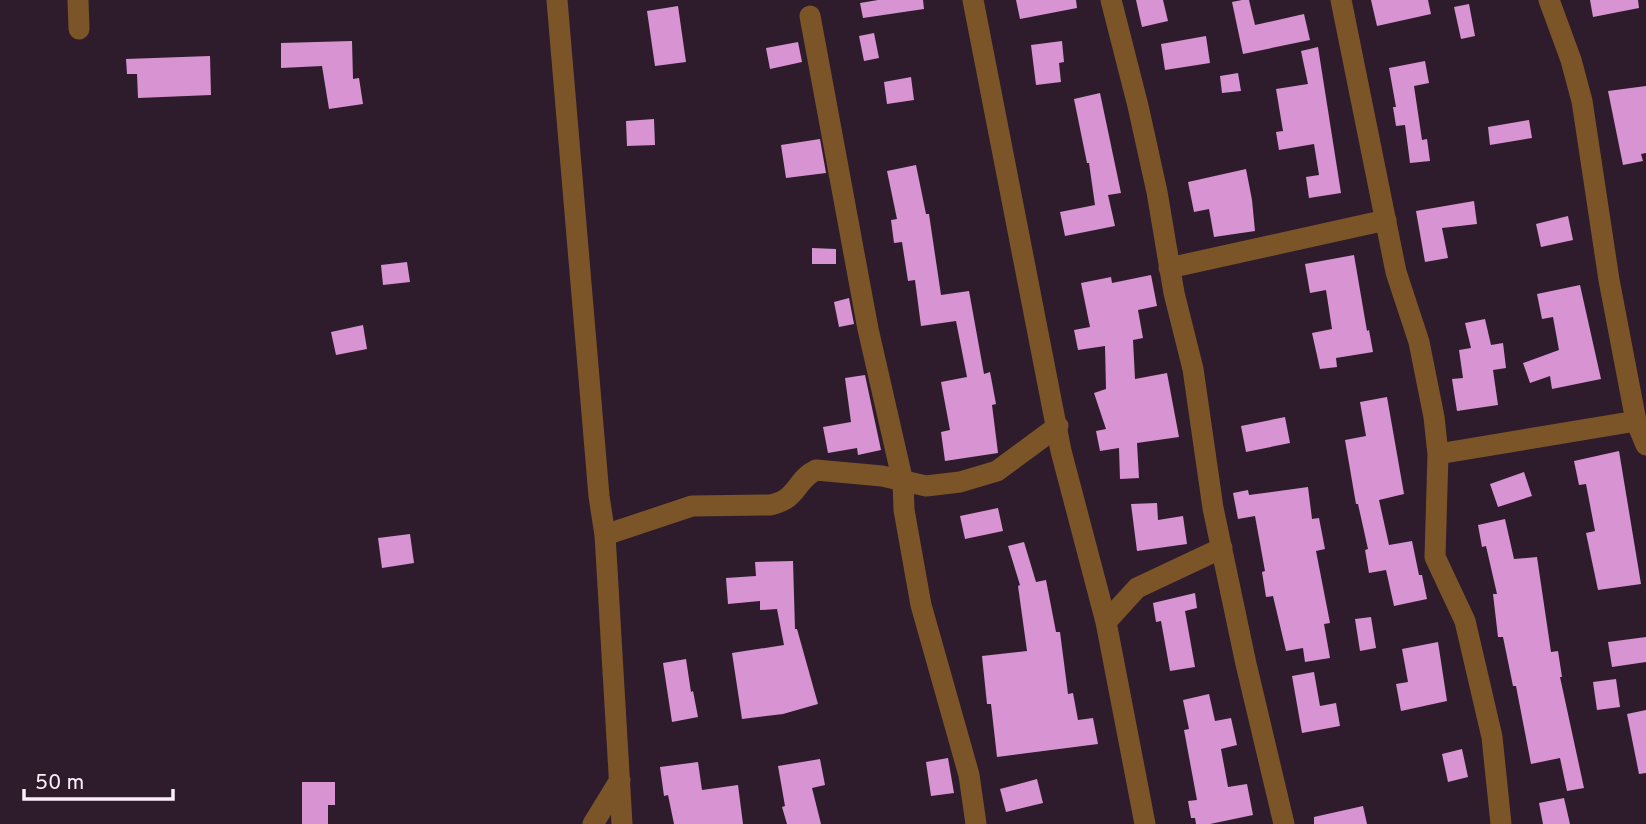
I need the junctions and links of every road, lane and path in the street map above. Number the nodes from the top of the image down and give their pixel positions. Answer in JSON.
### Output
{"nodes":[{"id":1,"x":78,"y":0,"type":"edge"},
{"id":2,"x":557,"y":0,"type":"edge"},
{"id":3,"x":973,"y":0,"type":"edge"},
{"id":4,"x":1111,"y":0,"type":"edge"},
{"id":5,"x":1341,"y":0,"type":"edge"},
{"id":6,"x":1549,"y":0,"type":"edge"},
{"id":7,"x":810,"y":16,"type":"dead end"},
{"id":8,"x":79,"y":29,"type":"dead end"},
{"id":9,"x":1386,"y":220,"type":"junction"},
{"id":10,"x":1168,"y":268,"type":"junction"},
{"id":11,"x":1636,"y":421,"type":"junction"},
{"id":12,"x":1058,"y":426,"type":"junction"},
{"id":13,"x":1646,"y":445,"type":"edge"},
{"id":14,"x":1438,"y":454,"type":"junction"},
{"id":15,"x":903,"y":482,"type":"junction"},
{"id":16,"x":605,"y":536,"type":"junction"},
{"id":17,"x":1222,"y":548,"type":"junction"},
{"id":18,"x":1106,"y":622,"type":"junction"},
{"id":19,"x":620,"y":780,"type":"junction"},
{"id":20,"x":593,"y":824,"type":"edge"},
{"id":21,"x":622,"y":824,"type":"edge"},
{"id":22,"x":976,"y":824,"type":"edge"},
{"id":23,"x":1145,"y":824,"type":"edge"},
{"id":24,"x":1284,"y":824,"type":"edge"},
{"id":25,"x":1501,"y":824,"type":"edge"}],
"edges":[{"from":1,"to":8,"type":"street"},
{"from":2,"to":16,"type":"street"},
{"from":3,"to":12,"type":"street"},
{"from":4,"to":10,"type":"street"},
{"from":5,"to":9,"type":"street"},
{"from":6,"to":11,"type":"street"},
{"from":7,"to":15,"type":"street"},
{"from":9,"to":10,"type":"street"},
{"from":9,"to":14,"type":"street"},
{"from":10,"to":17,"type":"street"},
{"from":11,"to":13,"type":"street"},
{"from":11,"to":14,"type":"street"},
{"from":12,"to":15,"type":"street"},
{"from":12,"to":18,"type":"street"},
{"from":14,"to":25,"type":"street"},
{"from":15,"to":16,"type":"street"},
{"from":15,"to":22,"type":"street"},
{"from":16,"to":19,"type":"street"},
{"from":17,"to":18,"type":"street"},
{"from":17,"to":24,"type":"street"},
{"from":18,"to":23,"type":"street"},
{"from":19,"to":20,"type":"street"},
{"from":19,"to":21,"type":"street"}]}
